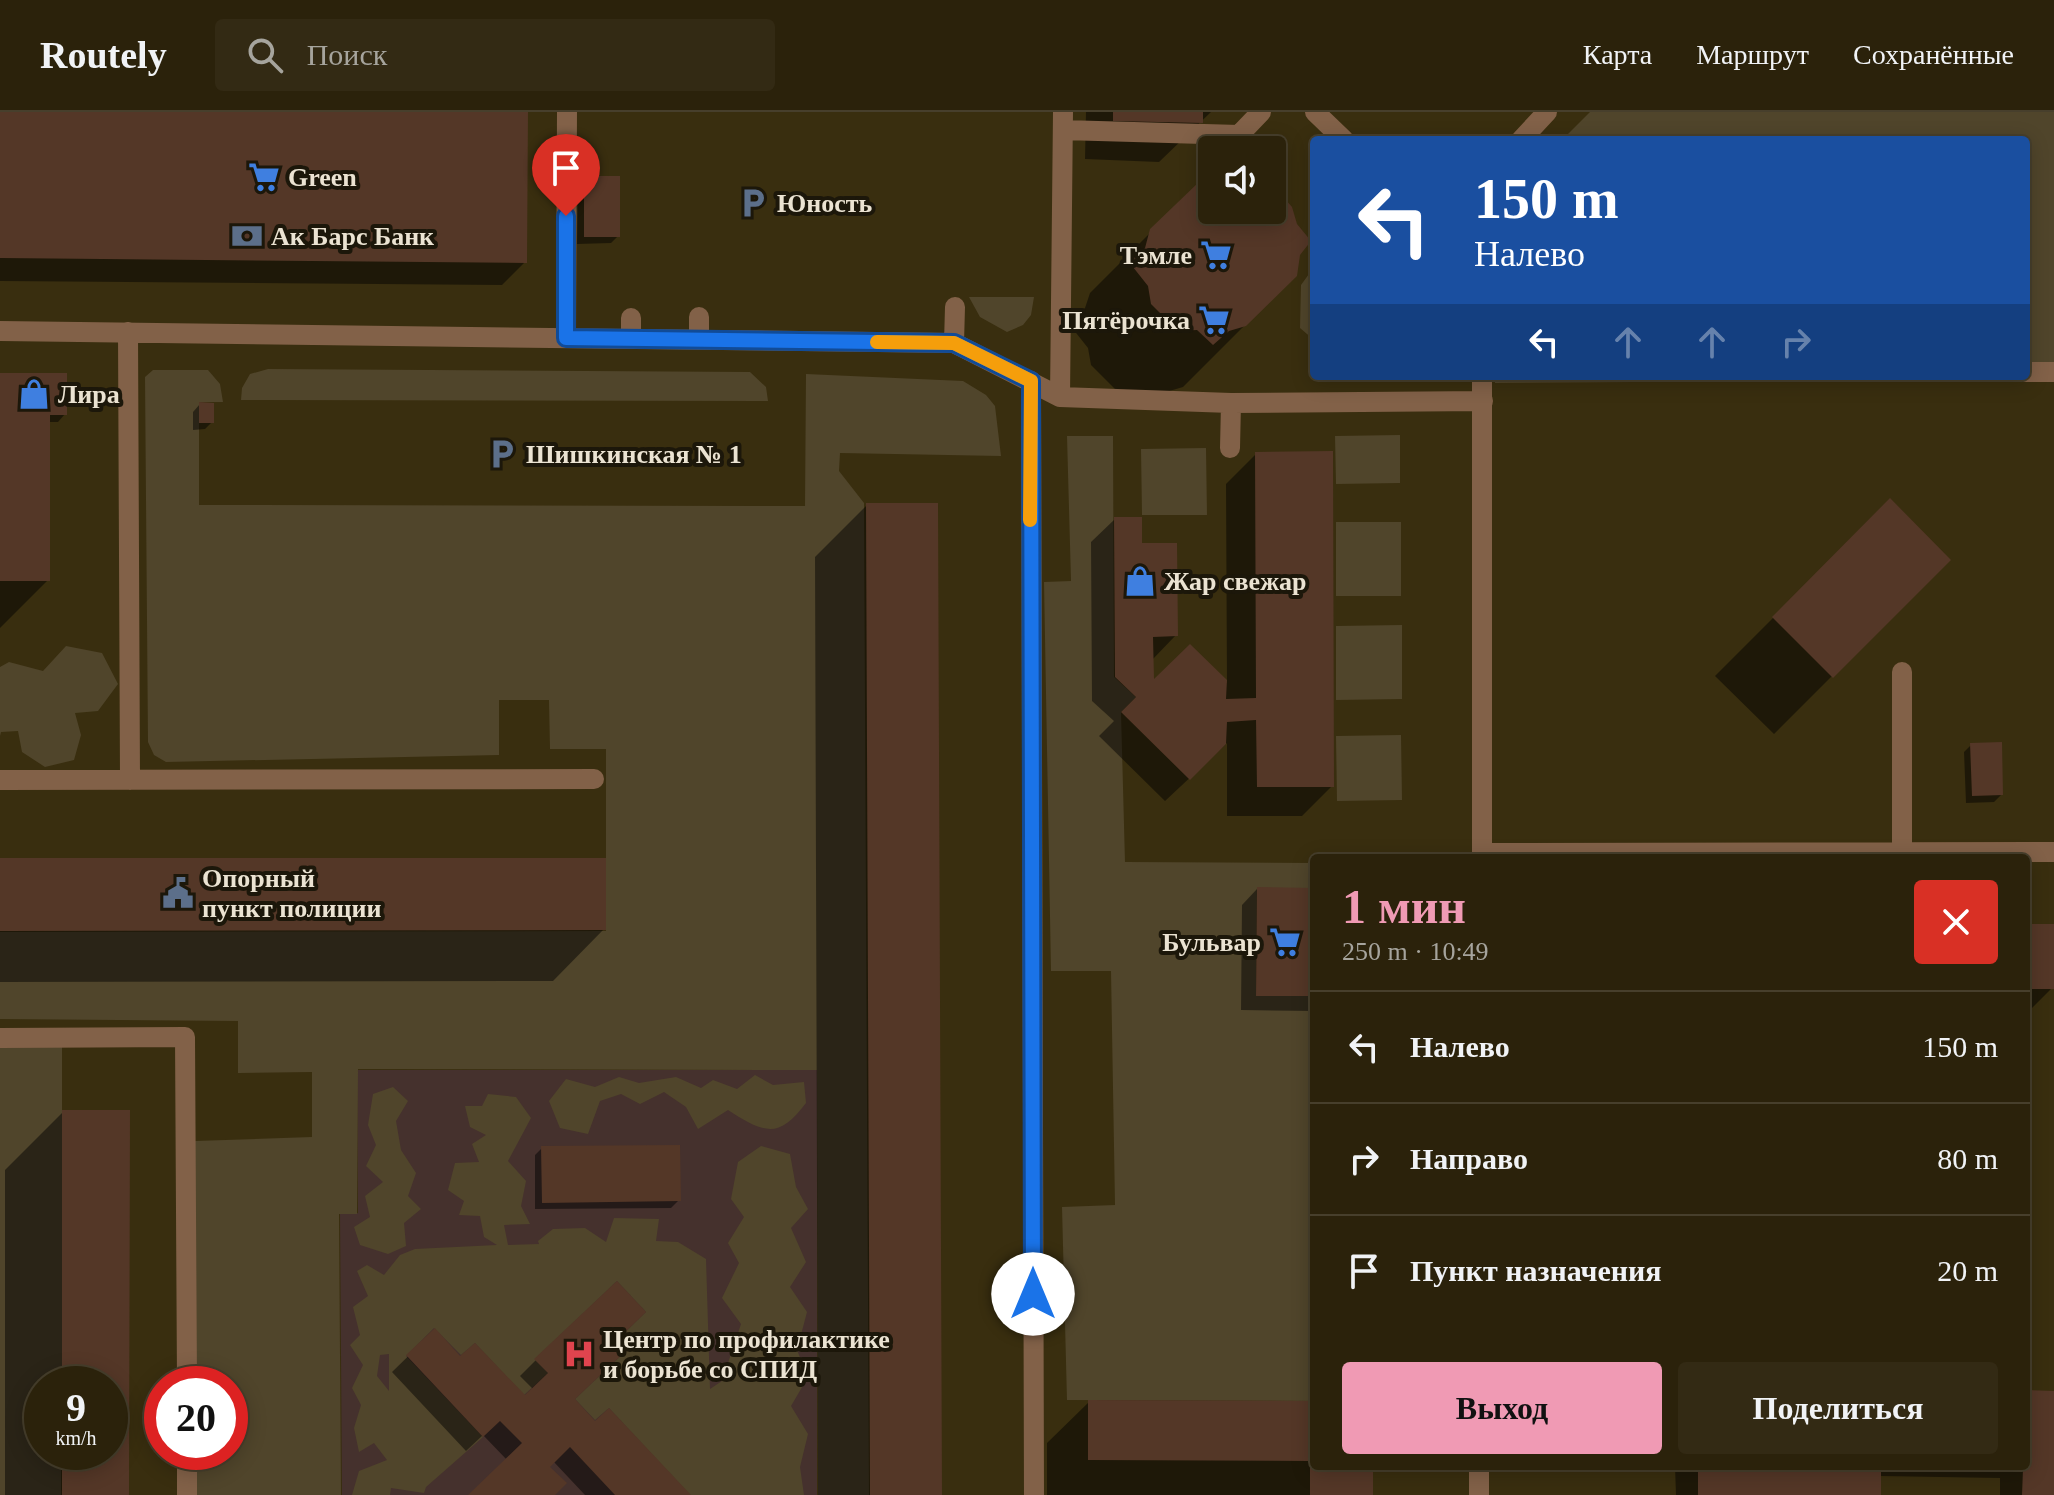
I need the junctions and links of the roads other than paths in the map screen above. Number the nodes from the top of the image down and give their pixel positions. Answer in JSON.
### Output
{"nodes":[{"id":1,"x":567,"y":112,"type":"edge"},
{"id":2,"x":1261,"y":112,"type":"edge"},
{"id":3,"x":1315,"y":112,"type":"edge"},
{"id":4,"x":1547,"y":112,"type":"edge"},
{"id":5,"x":1063,"y":121,"type":"edge"},
{"id":6,"x":1340,"y":136,"type":"edge"},
{"id":7,"x":1525,"y":136,"type":"edge"},
{"id":8,"x":955,"y":307,"type":"dead end"},
{"id":9,"x":699,"y":317,"type":"dead end"},
{"id":10,"x":0,"y":331,"type":"edge"},
{"id":11,"x":128,"y":332,"type":"junction"},
{"id":12,"x":566,"y":338,"type":"junction"},
{"id":13,"x":699,"y":339,"type":"junction"},
{"id":14,"x":954,"y":343,"type":"junction"},
{"id":15,"x":2030,"y":372,"type":"edge"},
{"id":16,"x":2054,"y":372,"type":"edge"},
{"id":17,"x":1482,"y":380,"type":"edge"},
{"id":18,"x":1031,"y":381,"type":"junction"},
{"id":19,"x":1060,"y":397,"type":"junction"},
{"id":20,"x":1483,"y":401,"type":"junction"},
{"id":21,"x":1231,"y":403,"type":"junction"},
{"id":22,"x":1230,"y":448,"type":"dead end"},
{"id":23,"x":1902,"y":672,"type":"dead end"},
{"id":24,"x":594,"y":779,"type":"dead end"},
{"id":25,"x":0,"y":780,"type":"edge"},
{"id":26,"x":130,"y":780,"type":"junction"},
{"id":27,"x":1902,"y":852,"type":"junction"},
{"id":28,"x":2054,"y":852,"type":"edge"},
{"id":29,"x":1482,"y":854,"type":"edge"},
{"id":30,"x":1622,"y":854,"type":"edge"},
{"id":31,"x":0,"y":1038,"type":"edge"},
{"id":32,"x":187,"y":1366,"type":"edge"},
{"id":33,"x":187,"y":1470,"type":"edge"},
{"id":34,"x":1479,"y":1470,"type":"edge"},
{"id":35,"x":187,"y":1495,"type":"edge"},
{"id":36,"x":1034,"y":1495,"type":"edge"},
{"id":37,"x":1479,"y":1495,"type":"edge"}],
"edges":[{"from":1,"to":12,"type":"street"},
{"from":2,"to":5,"type":"street"},
{"from":3,"to":6,"type":"street"},
{"from":4,"to":7,"type":"street"},
{"from":5,"to":19,"type":"street"},
{"from":8,"to":14,"type":"street"},
{"from":9,"to":13,"type":"street"},
{"from":10,"to":11,"type":"street"},
{"from":11,"to":12,"type":"street"},
{"from":11,"to":26,"type":"street"},
{"from":12,"to":13,"type":"street"},
{"from":13,"to":14,"type":"street"},
{"from":14,"to":18,"type":"street"},
{"from":15,"to":16,"type":"street"},
{"from":17,"to":20,"type":"street"},
{"from":18,"to":19,"type":"street"},
{"from":18,"to":36,"type":"street"},
{"from":19,"to":21,"type":"street"},
{"from":20,"to":21,"type":"street"},
{"from":20,"to":29,"type":"street"},
{"from":21,"to":22,"type":"street"},
{"from":23,"to":27,"type":"street"},
{"from":24,"to":26,"type":"street"},
{"from":25,"to":26,"type":"street"},
{"from":27,"to":28,"type":"street"},
{"from":27,"to":30,"type":"street"},
{"from":31,"to":32,"type":"street"},
{"from":33,"to":35,"type":"street"},
{"from":34,"to":37,"type":"street"}]}
